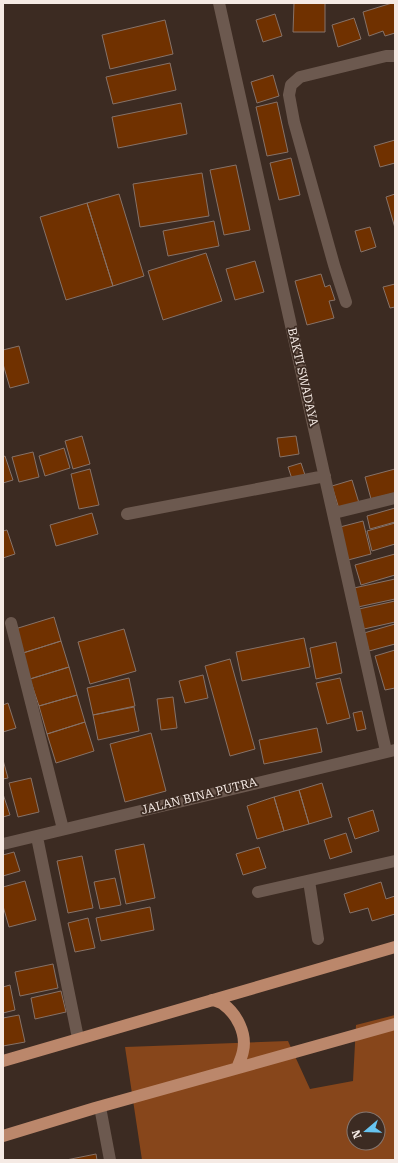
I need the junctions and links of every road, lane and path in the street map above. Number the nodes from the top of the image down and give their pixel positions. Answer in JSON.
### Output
{"nodes":[{"id":1,"x":219,"y":3,"type":"edge"},
{"id":2,"x":395,"y":56,"type":"edge"},
{"id":3,"x":346,"y":302,"type":"dead end"},
{"id":4,"x":325,"y":476,"type":"junction"},
{"id":5,"x":395,"y":498,"type":"edge"},
{"id":6,"x":334,"y":513,"type":"junction"},
{"id":7,"x":127,"y":514,"type":"dead end"},
{"id":8,"x":11,"y":623,"type":"dead end"},
{"id":9,"x":391,"y":750,"type":"edge"},
{"id":10,"x":63,"y":829,"type":"junction"},
{"id":11,"x":37,"y":837,"type":"junction"},
{"id":12,"x":3,"y":844,"type":"edge"},
{"id":13,"x":395,"y":861,"type":"edge"},
{"id":14,"x":309,"y":881,"type":"junction"},
{"id":15,"x":258,"y":892,"type":"dead end"},
{"id":16,"x":318,"y":939,"type":"dead end"},
{"id":17,"x":395,"y":947,"type":"edge"},
{"id":18,"x":212,"y":1000,"type":"junction"},
{"id":19,"x":395,"y":1024,"type":"edge"},
{"id":20,"x":78,"y":1038,"type":"junction"},
{"id":21,"x":3,"y":1060,"type":"edge"},
{"id":22,"x":237,"y":1068,"type":"junction"},
{"id":23,"x":100,"y":1107,"type":"junction"},
{"id":24,"x":3,"y":1136,"type":"edge"},
{"id":25,"x":110,"y":1160,"type":"edge"}],
"edges":[{"from":1,"to":4,"type":"street","name":"BAKTI SWADAYA"},
{"from":2,"to":3,"type":"street"},
{"from":4,"to":6,"type":"street","name":"BAKTI SWADAYA"},
{"from":4,"to":7,"type":"street"},
{"from":5,"to":6,"type":"street"},
{"from":6,"to":9,"type":"street","name":"BAKTI SWADAYA"},
{"from":8,"to":10,"type":"street"},
{"from":9,"to":10,"type":"street","name":"JALAN BINA PUTRA"},
{"from":10,"to":11,"type":"street","name":"JALAN BINA PUTRA"},
{"from":11,"to":12,"type":"street","name":"JALAN BINA PUTRA"},
{"from":11,"to":20,"type":"street"},
{"from":13,"to":14,"type":"street"},
{"from":14,"to":15,"type":"street"},
{"from":14,"to":16,"type":"street"},
{"from":17,"to":18,"type":"main road"},
{"from":18,"to":20,"type":"main road"},
{"from":18,"to":22,"type":"main road"},
{"from":19,"to":22,"type":"main road"},
{"from":20,"to":21,"type":"main road"},
{"from":22,"to":23,"type":"main road"},
{"from":23,"to":24,"type":"main road"},
{"from":23,"to":25,"type":"street"}]}
